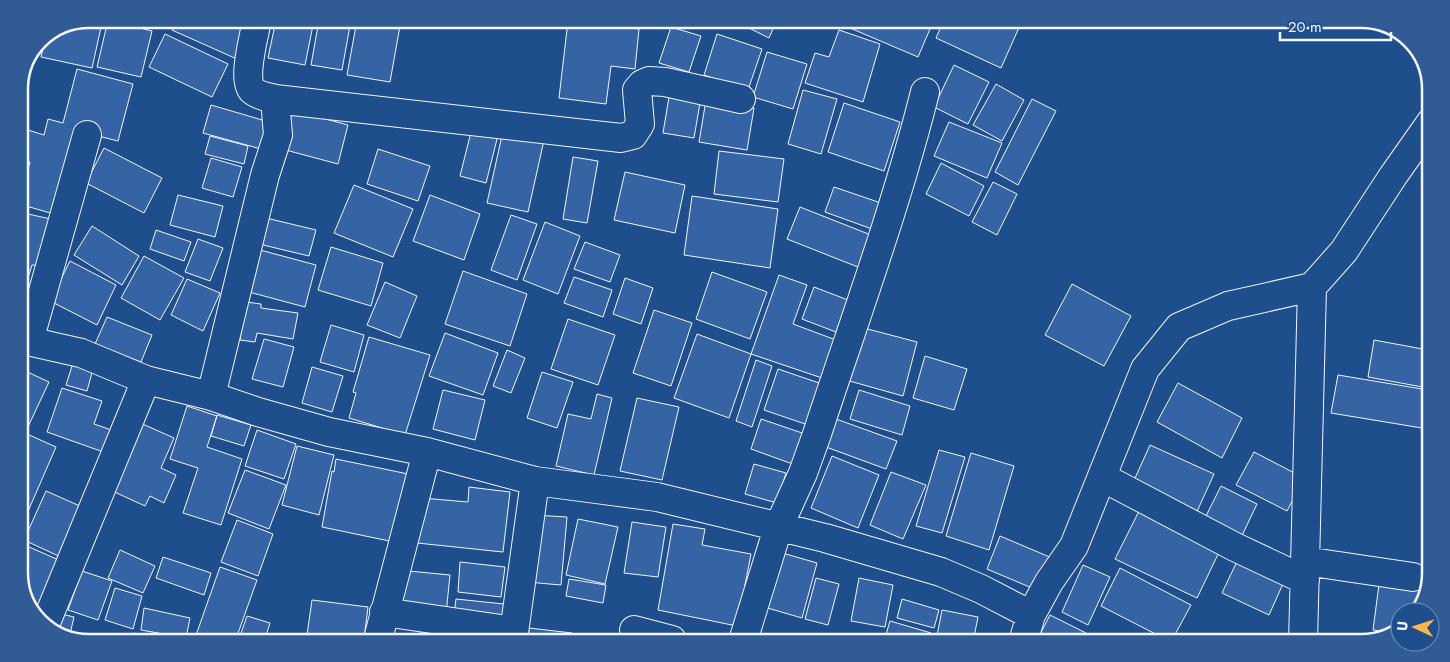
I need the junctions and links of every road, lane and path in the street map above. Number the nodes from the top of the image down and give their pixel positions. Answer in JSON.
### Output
{"nodes":[{"id":1,"x":256,"y":28,"type":"edge"},
{"id":2,"x":925,"y":92,"type":"dead end"},
{"id":3,"x":276,"y":99,"type":"junction"},
{"id":4,"x":741,"y":99,"type":"dead end"},
{"id":5,"x":87,"y":135,"type":"dead end"},
{"id":6,"x":1422,"y":135,"type":"edge"},
{"id":7,"x":1312,"y":287,"type":"junction"},
{"id":8,"x":28,"y":327,"type":"edge"},
{"id":9,"x":28,"y":341,"type":"edge"},
{"id":10,"x":146,"y":380,"type":"junction"},
{"id":11,"x":211,"y":396,"type":"junction"},
{"id":12,"x":427,"y":452,"type":"junction"},
{"id":13,"x":1102,"y":476,"type":"junction"},
{"id":14,"x":535,"y":481,"type":"junction"},
{"id":15,"x":778,"y":528,"type":"junction"},
{"id":16,"x":1305,"y":571,"type":"junction"},
{"id":17,"x":1413,"y":577,"type":"dead end"},
{"id":18,"x":384,"y":612,"type":"junction"},
{"id":19,"x":1031,"y":615,"type":"junction"},
{"id":20,"x":48,"y":619,"type":"edge"},
{"id":21,"x":634,"y":630,"type":"dead end"},
{"id":22,"x":379,"y":634,"type":"edge"},
{"id":23,"x":508,"y":634,"type":"edge"},
{"id":24,"x":514,"y":634,"type":"edge"},
{"id":25,"x":649,"y":634,"type":"edge"},
{"id":26,"x":745,"y":634,"type":"edge"},
{"id":27,"x":1025,"y":634,"type":"edge"},
{"id":28,"x":1303,"y":634,"type":"edge"}],
"edges":[{"from":1,"to":3,"type":"street"},
{"from":2,"to":15,"type":"street"},
{"from":3,"to":4,"type":"street"},
{"from":3,"to":11,"type":"street"},
{"from":5,"to":8,"type":"street"},
{"from":6,"to":7,"type":"street"},
{"from":7,"to":13,"type":"street"},
{"from":7,"to":16,"type":"street"},
{"from":9,"to":10,"type":"street"},
{"from":10,"to":11,"type":"street"},
{"from":10,"to":20,"type":"street"},
{"from":11,"to":12,"type":"street"},
{"from":12,"to":14,"type":"street"},
{"from":12,"to":18,"type":"street"},
{"from":13,"to":16,"type":"street"},
{"from":13,"to":19,"type":"street"},
{"from":14,"to":15,"type":"street"},
{"from":14,"to":24,"type":"street"},
{"from":15,"to":19,"type":"street"},
{"from":15,"to":26,"type":"street"},
{"from":16,"to":17,"type":"street"},
{"from":16,"to":28,"type":"street"},
{"from":18,"to":22,"type":"street"},
{"from":18,"to":23,"type":"street"},
{"from":19,"to":27,"type":"street"},
{"from":21,"to":25,"type":"street"}]}
